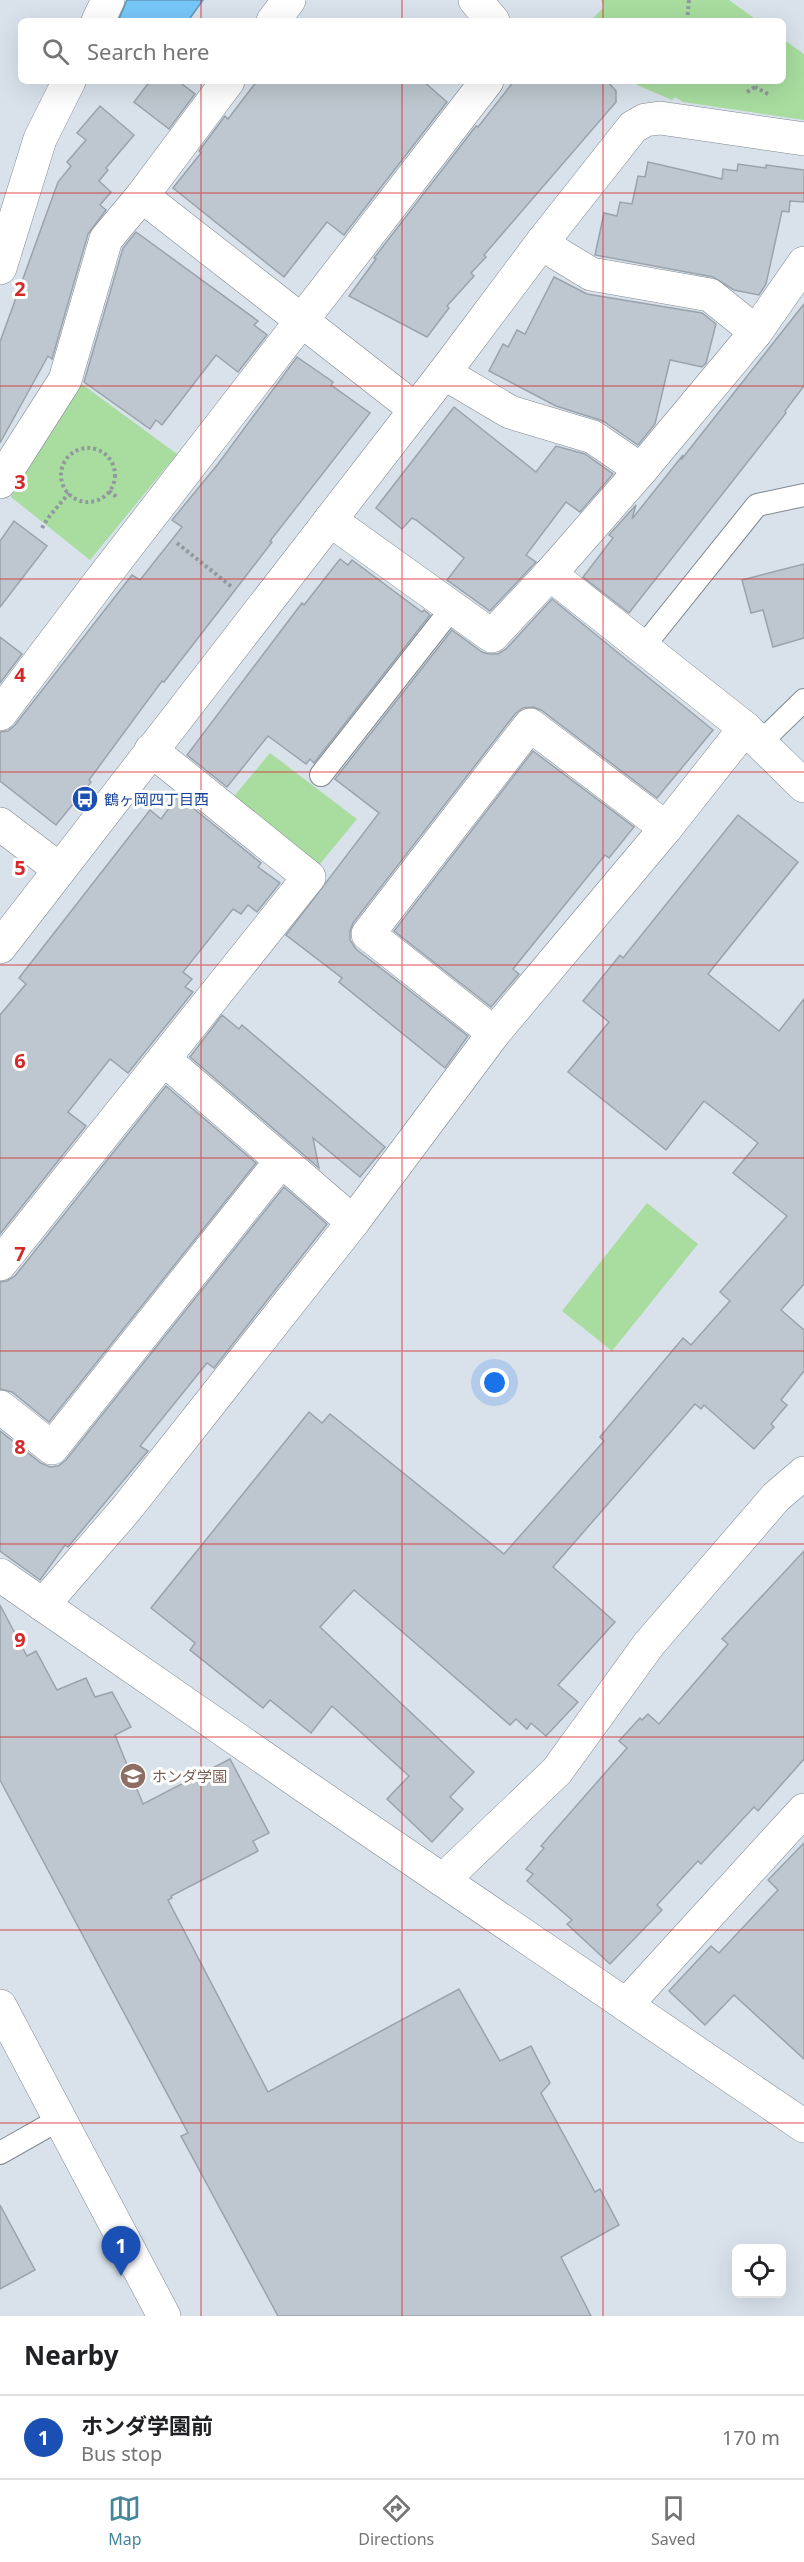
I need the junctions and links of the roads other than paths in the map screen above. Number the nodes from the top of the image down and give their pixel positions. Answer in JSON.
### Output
{"nodes":[{"id":1,"x":108,"y":0,"type":"edge"},
{"id":2,"x":289,"y":0,"type":"edge"},
{"id":3,"x":475,"y":0,"type":"edge"},
{"id":4,"x":99,"y":18,"type":"edge"},
{"id":5,"x":275,"y":18,"type":"edge"},
{"id":6,"x":490,"y":18,"type":"edge"},
{"id":7,"x":68,"y":84,"type":"edge"},
{"id":8,"x":226,"y":84,"type":"edge"},
{"id":9,"x":485,"y":84,"type":"edge"},
{"id":10,"x":804,"y":139,"type":"edge"},
{"id":11,"x":142,"y":196,"type":"junction"},
{"id":12,"x":543,"y":241,"type":"junction"},
{"id":13,"x":804,"y":263,"type":"edge"},
{"id":14,"x":0,"y":268,"type":"edge"},
{"id":15,"x":302,"y":321,"type":"junction"},
{"id":16,"x":756,"y":332,"type":"junction"},
{"id":17,"x":444,"y":373,"type":"junction"},
{"id":18,"x":415,"y":409,"type":"junction"},
{"id":19,"x":641,"y":470,"type":"junction"},
{"id":20,"x":0,"y":482,"type":"edge"},
{"id":21,"x":804,"y":495,"type":"edge"},
{"id":22,"x":330,"y":519,"type":"junction"},
{"id":23,"x":550,"y":574,"type":"junction"},
{"id":24,"x":453,"y":607,"type":"junction"},
{"id":25,"x":643,"y":647,"type":"junction"},
{"id":26,"x":804,"y":700,"type":"edge"},
{"id":27,"x":0,"y":714,"type":"edge"},
{"id":28,"x":752,"y":735,"type":"junction"},
{"id":29,"x":151,"y":750,"type":"junction"},
{"id":30,"x":321,"y":774,"type":"dead end"},
{"id":31,"x":804,"y":786,"type":"edge"},
{"id":32,"x":0,"y":824,"type":"edge"},
{"id":33,"x":666,"y":828,"type":"junction"},
{"id":34,"x":59,"y":869,"type":"junction"},
{"id":35,"x":0,"y":947,"type":"edge"},
{"id":36,"x":494,"y":1033,"type":"junction"},
{"id":37,"x":165,"y":1060,"type":"junction"},
{"id":38,"x":281,"y":1161,"type":"junction"},
{"id":39,"x":353,"y":1222,"type":"junction"},
{"id":40,"x":0,"y":1264,"type":"edge"},
{"id":41,"x":0,"y":1407,"type":"edge"},
{"id":42,"x":804,"y":1473,"type":"edge"},
{"id":43,"x":0,"y":1575,"type":"edge"},
{"id":44,"x":43,"y":1605,"type":"junction"},
{"id":45,"x":799,"y":1824,"type":"edge"},
{"id":46,"x":443,"y":1880,"type":"junction"},
{"id":47,"x":626,"y":2005,"type":"junction"},
{"id":48,"x":0,"y":2007,"type":"edge"},
{"id":49,"x":798,"y":2112,"type":"edge"},
{"id":50,"x":60,"y":2119,"type":"junction"},
{"id":51,"x":0,"y":2153,"type":"edge"},
{"id":52,"x":164,"y":2316,"type":"edge"}],
"edges":[{"from":1,"to":4,"type":"street"},
{"from":2,"to":5,"type":"street"},
{"from":3,"to":6,"type":"street"},
{"from":7,"to":14,"type":"street"},
{"from":8,"to":11,"type":"street"},
{"from":9,"to":15,"type":"street"},
{"from":10,"to":12,"type":"street"},
{"from":11,"to":15,"type":"street"},
{"from":11,"to":20,"type":"street"},
{"from":12,"to":16,"type":"street"},
{"from":12,"to":17,"type":"street"},
{"from":13,"to":16,"type":"street"},
{"from":15,"to":18,"type":"street"},
{"from":15,"to":27,"type":"street"},
{"from":16,"to":19,"type":"street"},
{"from":17,"to":18,"type":"street"},
{"from":17,"to":19,"type":"street"},
{"from":18,"to":22,"type":"street"},
{"from":19,"to":23,"type":"street"},
{"from":21,"to":25,"type":"lane"},
{"from":22,"to":24,"type":"street"},
{"from":22,"to":29,"type":"street"},
{"from":23,"to":24,"type":"street"},
{"from":23,"to":25,"type":"street"},
{"from":24,"to":30,"type":"lane"},
{"from":25,"to":28,"type":"street"},
{"from":26,"to":28,"type":"lane"},
{"from":28,"to":31,"type":"street"},
{"from":28,"to":33,"type":"street"},
{"from":29,"to":34,"type":"street"},
{"from":29,"to":37,"type":"street"},
{"from":32,"to":34,"type":"street"},
{"from":33,"to":36,"type":"street"},
{"from":33,"to":36,"type":"street"},
{"from":34,"to":35,"type":"street"},
{"from":36,"to":39,"type":"street"},
{"from":37,"to":38,"type":"street"},
{"from":37,"to":40,"type":"street"},
{"from":38,"to":39,"type":"street"},
{"from":38,"to":41,"type":"street"},
{"from":39,"to":44,"type":"street"},
{"from":42,"to":46,"type":"street"},
{"from":43,"to":44,"type":"street"},
{"from":44,"to":46,"type":"street"},
{"from":45,"to":47,"type":"street"},
{"from":46,"to":47,"type":"street"},
{"from":47,"to":49,"type":"street"},
{"from":48,"to":50,"type":"street"},
{"from":50,"to":51,"type":"lane"},
{"from":50,"to":52,"type":"street"}]}
